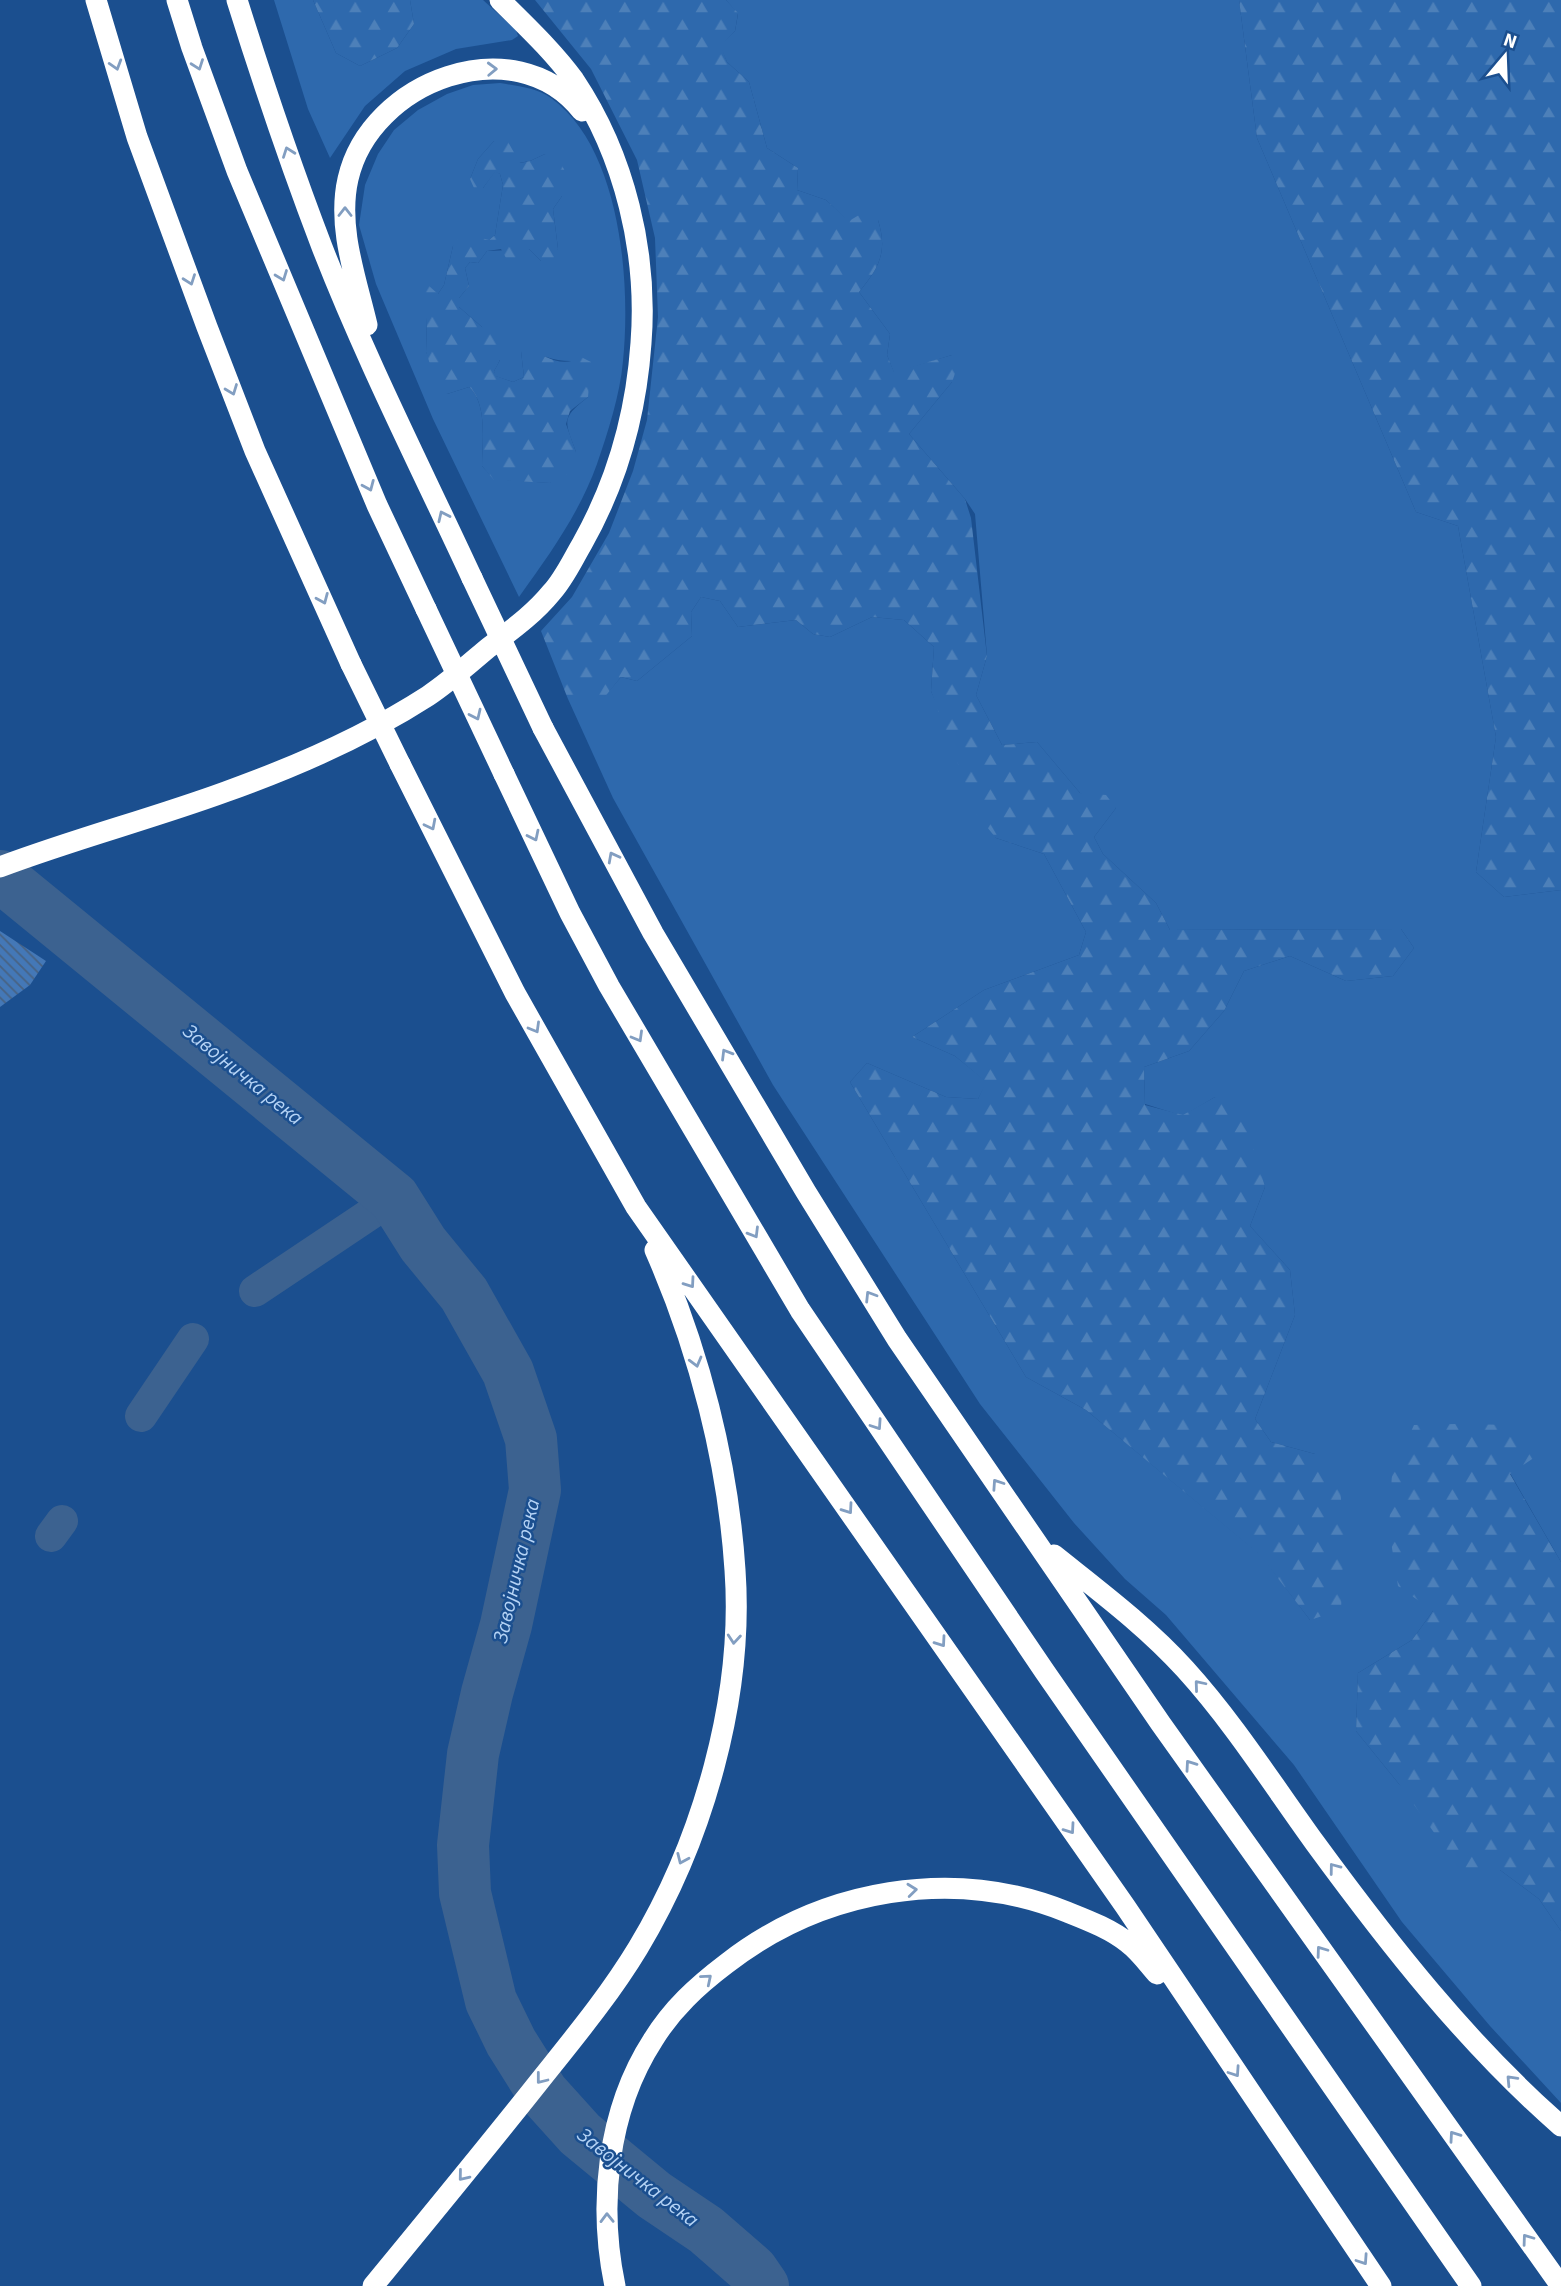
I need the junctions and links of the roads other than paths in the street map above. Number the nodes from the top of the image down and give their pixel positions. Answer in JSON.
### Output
{"nodes":[{"id":1,"x":96,"y":0,"type":"edge"},
{"id":2,"x":177,"y":0,"type":"edge"},
{"id":3,"x":237,"y":0,"type":"edge"},
{"id":4,"x":500,"y":0,"type":"edge"},
{"id":5,"x":605,"y":140,"type":"junction"},
{"id":6,"x":378,"y":374,"type":"junction"},
{"id":7,"x":0,"y":867,"type":"edge"},
{"id":8,"x":636,"y":1207,"type":"junction"},
{"id":9,"x":1036,"y":1540,"type":"junction"},
{"id":10,"x":1197,"y":2015,"type":"junction"},
{"id":11,"x":1561,"y":2126,"type":"edge"},
{"id":12,"x":373,"y":2286,"type":"edge"},
{"id":13,"x":615,"y":2286,"type":"edge"},
{"id":14,"x":1381,"y":2286,"type":"edge"},
{"id":15,"x":1471,"y":2286,"type":"edge"},
{"id":16,"x":1561,"y":2286,"type":"edge"}],
"edges":[{"from":1,"to":8,"type":"highway","one_way":true,"bridge":true},
{"from":2,"to":15,"type":"highway","one_way":true,"bridge":true},
{"from":6,"to":3,"type":"highway","one_way":true},
{"from":4,"to":5,"type":"highway"},
{"from":6,"to":5,"type":"highway","one_way":true},
{"from":5,"to":7,"type":"highway"},
{"from":9,"to":6,"type":"highway","one_way":true,"bridge":true},
{"from":8,"to":10,"type":"highway","one_way":true},
{"from":8,"to":12,"type":"highway","one_way":true},
{"from":11,"to":9,"type":"highway","one_way":true},
{"from":16,"to":9,"type":"highway","one_way":true},
{"from":13,"to":10,"type":"highway","one_way":true},
{"from":10,"to":14,"type":"highway","one_way":true}]}
